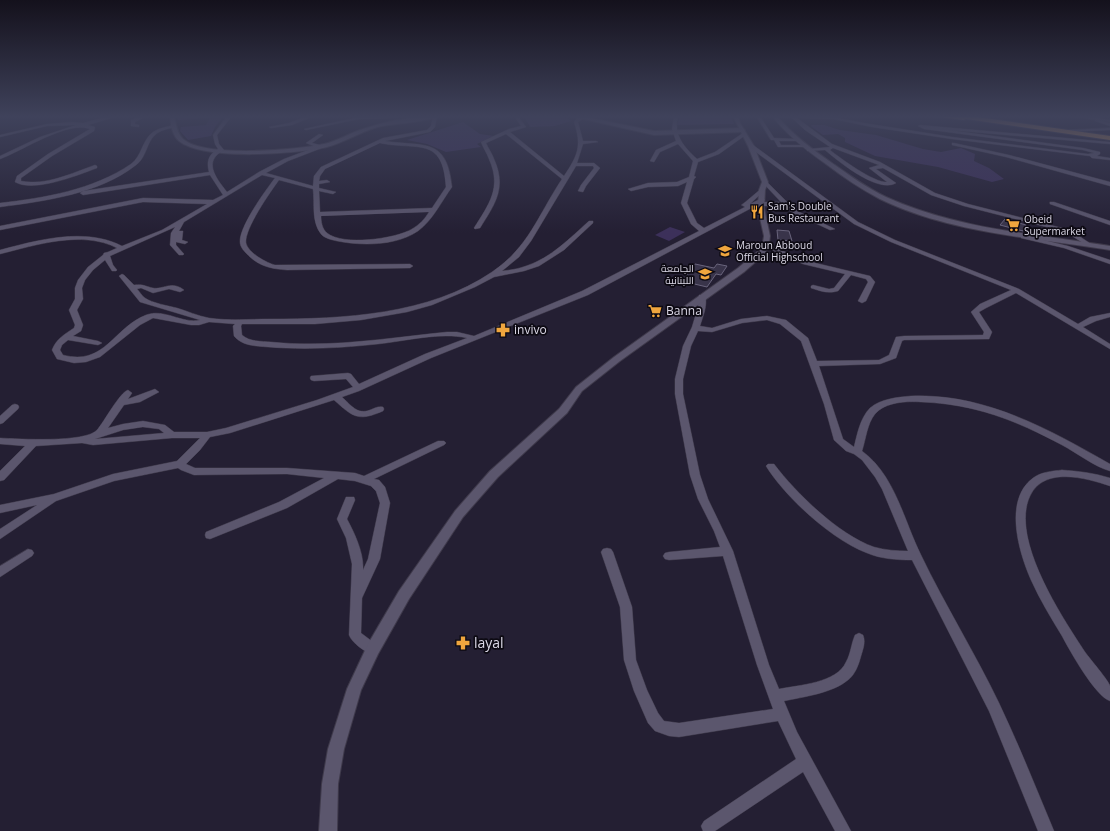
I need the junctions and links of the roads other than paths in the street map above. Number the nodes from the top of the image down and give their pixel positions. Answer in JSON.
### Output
{"nodes":[{"id":1,"x":51,"y":155,"type":"edge"},
{"id":2,"x":143,"y":155,"type":"edge"},
{"id":3,"x":212,"y":155,"type":"edge"},
{"id":4,"x":298,"y":155,"type":"edge"},
{"id":5,"x":350,"y":155,"type":"edge"},
{"id":6,"x":441,"y":155,"type":"edge"},
{"id":7,"x":489,"y":155,"type":"edge"},
{"id":8,"x":536,"y":155,"type":"edge"},
{"id":9,"x":577,"y":155,"type":"edge"},
{"id":10,"x":656,"y":155,"type":"edge"},
{"id":11,"x":690,"y":155,"type":"edge"},
{"id":12,"x":712,"y":155,"type":"edge"},
{"id":13,"x":752,"y":155,"type":"edge"},
{"id":14,"x":763,"y":155,"type":"edge"},
{"id":15,"x":817,"y":155,"type":"edge"},
{"id":16,"x":833,"y":155,"type":"edge"},
{"id":17,"x":853,"y":155,"type":"edge"},
{"id":18,"x":1002,"y":155,"type":"edge"},
{"id":19,"x":1088,"y":155,"type":"edge"},
{"id":20,"x":1110,"y":157,"type":"edge"},
{"id":21,"x":652,"y":161,"type":"dead end"},
{"id":22,"x":696,"y":161,"type":"junction"},
{"id":23,"x":574,"y":164,"type":"junction"},
{"id":24,"x":884,"y":166,"type":"junction"},
{"id":25,"x":95,"y":167,"type":"dead end"},
{"id":26,"x":26,"y":168,"type":"dead end"},
{"id":27,"x":32,"y":168,"type":"junction"},
{"id":28,"x":172,"y":173,"type":"dead end"},
{"id":29,"x":212,"y":173,"type":"junction"},
{"id":30,"x":261,"y":173,"type":"junction"},
{"id":31,"x":693,"y":177,"type":"junction"},
{"id":32,"x":278,"y":178,"type":"junction"},
{"id":33,"x":564,"y":178,"type":"junction"},
{"id":34,"x":1085,"y":178,"type":"junction"},
{"id":35,"x":172,"y":179,"type":"junction"},
{"id":36,"x":153,"y":182,"type":"junction"},
{"id":37,"x":327,"y":182,"type":"dead end"},
{"id":38,"x":911,"y":182,"type":"junction"},
{"id":39,"x":893,"y":183,"type":"junction"},
{"id":40,"x":1110,"y":184,"type":"edge"},
{"id":41,"x":316,"y":187,"type":"junction"},
{"id":42,"x":1110,"y":188,"type":"edge"},
{"id":43,"x":131,"y":189,"type":"dead end"},
{"id":44,"x":631,"y":189,"type":"dead end"},
{"id":45,"x":582,"y":191,"type":"dead end"},
{"id":46,"x":333,"y":192,"type":"dead end"},
{"id":47,"x":226,"y":195,"type":"junction"},
{"id":48,"x":758,"y":199,"type":"junction"},
{"id":49,"x":214,"y":202,"type":"junction"},
{"id":50,"x":22,"y":203,"type":"junction"},
{"id":51,"x":1052,"y":203,"type":"dead end"},
{"id":52,"x":785,"y":204,"type":"junction"},
{"id":53,"x":0,"y":205,"type":"edge"},
{"id":54,"x":432,"y":210,"type":"junction"},
{"id":55,"x":318,"y":214,"type":"junction"},
{"id":56,"x":183,"y":220,"type":"junction"},
{"id":57,"x":591,"y":222,"type":"dead end"},
{"id":58,"x":1110,"y":223,"type":"edge"},
{"id":59,"x":0,"y":228,"type":"edge"},
{"id":60,"x":477,"y":228,"type":"dead end"},
{"id":61,"x":987,"y":228,"type":"junction"},
{"id":62,"x":832,"y":229,"type":"dead end"},
{"id":63,"x":704,"y":231,"type":"junction"},
{"id":64,"x":174,"y":233,"type":"junction"},
{"id":65,"x":185,"y":242,"type":"dead end"},
{"id":66,"x":1088,"y":244,"type":"junction"},
{"id":67,"x":767,"y":246,"type":"junction"},
{"id":68,"x":122,"y":248,"type":"junction"},
{"id":69,"x":1110,"y":248,"type":"edge"},
{"id":70,"x":0,"y":252,"type":"edge"},
{"id":71,"x":106,"y":254,"type":"junction"},
{"id":72,"x":181,"y":254,"type":"dead end"},
{"id":73,"x":1110,"y":262,"type":"edge"},
{"id":74,"x":410,"y":266,"type":"dead end"},
{"id":75,"x":114,"y":270,"type":"dead end"},
{"id":76,"x":849,"y":273,"type":"junction"},
{"id":77,"x":122,"y":276,"type":"dead end"},
{"id":78,"x":488,"y":276,"type":"junction"},
{"id":79,"x":813,"y":287,"type":"dead end"},
{"id":80,"x":132,"y":288,"type":"junction"},
{"id":81,"x":180,"y":290,"type":"dead end"},
{"id":82,"x":1017,"y":290,"type":"junction"},
{"id":83,"x":702,"y":296,"type":"junction"},
{"id":84,"x":862,"y":301,"type":"dead end"},
{"id":85,"x":157,"y":305,"type":"junction"},
{"id":86,"x":148,"y":307,"type":"dead end"},
{"id":87,"x":1110,"y":315,"type":"edge"},
{"id":88,"x":208,"y":320,"type":"junction"},
{"id":89,"x":240,"y":322,"type":"junction"},
{"id":90,"x":696,"y":327,"type":"junction"},
{"id":91,"x":1078,"y":328,"type":"junction"},
{"id":92,"x":66,"y":337,"type":"junction"},
{"id":93,"x":475,"y":338,"type":"junction"},
{"id":94,"x":98,"y":343,"type":"dead end"},
{"id":95,"x":1110,"y":347,"type":"edge"},
{"id":96,"x":813,"y":364,"type":"junction"},
{"id":97,"x":314,"y":378,"type":"dead end"},
{"id":98,"x":373,"y":381,"type":"junction"},
{"id":99,"x":384,"y":384,"type":"dead end"},
{"id":100,"x":358,"y":388,"type":"junction"},
{"id":101,"x":155,"y":392,"type":"dead end"},
{"id":102,"x":128,"y":393,"type":"dead end"},
{"id":103,"x":335,"y":396,"type":"junction"},
{"id":104,"x":120,"y":402,"type":"junction"},
{"id":105,"x":15,"y":407,"type":"dead end"},
{"id":106,"x":380,"y":409,"type":"dead end"},
{"id":107,"x":0,"y":421,"type":"edge"},
{"id":108,"x":99,"y":434,"type":"junction"},
{"id":109,"x":172,"y":435,"type":"junction"},
{"id":110,"x":207,"y":435,"type":"junction"},
{"id":111,"x":82,"y":440,"type":"junction"},
{"id":112,"x":0,"y":441,"type":"edge"},
{"id":113,"x":33,"y":443,"type":"junction"},
{"id":114,"x":441,"y":443,"type":"dead end"},
{"id":115,"x":857,"y":452,"type":"junction"},
{"id":116,"x":180,"y":464,"type":"junction"},
{"id":117,"x":771,"y":466,"type":"dead end"},
{"id":118,"x":1110,"y":468,"type":"edge"},
{"id":119,"x":337,"y":475,"type":"junction"},
{"id":120,"x":0,"y":477,"type":"edge"},
{"id":121,"x":366,"y":479,"type":"junction"},
{"id":122,"x":1110,"y":482,"type":"edge"},
{"id":123,"x":55,"y":498,"type":"junction"},
{"id":124,"x":350,"y":500,"type":"dead end"},
{"id":125,"x":0,"y":510,"type":"edge"},
{"id":126,"x":0,"y":535,"type":"edge"},
{"id":127,"x":210,"y":536,"type":"dead end"},
{"id":128,"x":727,"y":551,"type":"junction"},
{"id":129,"x":607,"y":552,"type":"dead end"},
{"id":130,"x":28,"y":553,"type":"dead end"},
{"id":131,"x":669,"y":556,"type":"dead end"},
{"id":132,"x":915,"y":556,"type":"junction"},
{"id":133,"x":0,"y":572,"type":"edge"},
{"id":134,"x":356,"y":598,"type":"junction"},
{"id":135,"x":859,"y":639,"type":"dead end"},
{"id":136,"x":373,"y":649,"type":"junction"},
{"id":137,"x":1110,"y":695,"type":"edge"},
{"id":138,"x":775,"y":696,"type":"junction"},
{"id":139,"x":782,"y":714,"type":"junction"},
{"id":140,"x":805,"y":762,"type":"junction"},
{"id":141,"x":709,"y":826,"type":"dead end"},
{"id":142,"x":328,"y":831,"type":"edge"},
{"id":143,"x":843,"y":831,"type":"edge"},
{"id":144,"x":1046,"y":831,"type":"edge"}],
"edges":[{"from":1,"to":27,"type":"street"},
{"from":2,"to":50,"type":"street"},
{"from":3,"to":29,"type":"street"},
{"from":4,"to":30,"type":"street"},
{"from":5,"to":41,"type":"street"},
{"from":6,"to":54,"type":"street"},
{"from":7,"to":60,"type":"street"},
{"from":8,"to":33,"type":"street"},
{"from":9,"to":23,"type":"street"},
{"from":10,"to":21,"type":"street"},
{"from":11,"to":22,"type":"street"},
{"from":12,"to":22,"type":"street"},
{"from":13,"to":48,"type":"main road"},
{"from":14,"to":82,"type":"street"},
{"from":15,"to":61,"type":"main road"},
{"from":16,"to":39,"type":"street"},
{"from":17,"to":24,"type":"street"},
{"from":18,"to":34,"type":"street"},
{"from":19,"to":20,"type":"street"},
{"from":22,"to":31,"type":"street"},
{"from":23,"to":33,"type":"street"},
{"from":23,"to":45,"type":"street"},
{"from":24,"to":38,"type":"street"},
{"from":24,"to":39,"type":"street"},
{"from":25,"to":27,"type":"street"},
{"from":26,"to":27,"type":"street"},
{"from":28,"to":35,"type":"street"},
{"from":29,"to":35,"type":"street"},
{"from":29,"to":47,"type":"street"},
{"from":30,"to":32,"type":"street"},
{"from":30,"to":47,"type":"street"},
{"from":31,"to":44,"type":"street"},
{"from":31,"to":63,"type":"street"},
{"from":32,"to":41,"type":"street"},
{"from":32,"to":74,"type":"street"},
{"from":33,"to":78,"type":"street"},
{"from":34,"to":40,"type":"street"},
{"from":34,"to":42,"type":"street"},
{"from":35,"to":36,"type":"street"},
{"from":36,"to":43,"type":"street"},
{"from":36,"to":50,"type":"street"},
{"from":37,"to":41,"type":"street"},
{"from":38,"to":39,"type":"street"},
{"from":38,"to":66,"type":"street"},
{"from":41,"to":46,"type":"street"},
{"from":41,"to":55,"type":"street"},
{"from":47,"to":49,"type":"street"},
{"from":48,"to":52,"type":"street"},
{"from":48,"to":52,"type":"street"},
{"from":48,"to":63,"type":"street"},
{"from":48,"to":67,"type":"main road"},
{"from":49,"to":56,"type":"street"},
{"from":49,"to":59,"type":"street"},
{"from":50,"to":53,"type":"street"},
{"from":51,"to":58,"type":"street"},
{"from":52,"to":62,"type":"street"},
{"from":54,"to":55,"type":"street"},
{"from":54,"to":55,"type":"street"},
{"from":56,"to":64,"type":"street"},
{"from":56,"to":68,"type":"street"},
{"from":57,"to":78,"type":"street"},
{"from":61,"to":66,"type":"main road"},
{"from":61,"to":73,"type":"street"},
{"from":63,"to":93,"type":"street"},
{"from":64,"to":65,"type":"street"},
{"from":64,"to":72,"type":"street"},
{"from":66,"to":69,"type":"main road"},
{"from":67,"to":76,"type":"street"},
{"from":67,"to":83,"type":"main road"},
{"from":68,"to":70,"type":"street"},
{"from":68,"to":71,"type":"street"},
{"from":71,"to":75,"type":"street"},
{"from":71,"to":92,"type":"street"},
{"from":76,"to":79,"type":"street"},
{"from":76,"to":84,"type":"street"},
{"from":77,"to":80,"type":"street"},
{"from":78,"to":89,"type":"street"},
{"from":80,"to":81,"type":"street"},
{"from":80,"to":85,"type":"street"},
{"from":82,"to":91,"type":"street"},
{"from":82,"to":96,"type":"street"},
{"from":83,"to":90,"type":"street"},
{"from":83,"to":136,"type":"main road"},
{"from":85,"to":86,"type":"street"},
{"from":85,"to":88,"type":"street"},
{"from":87,"to":91,"type":"street"},
{"from":88,"to":89,"type":"street"},
{"from":88,"to":92,"type":"street"},
{"from":89,"to":93,"type":"street"},
{"from":90,"to":96,"type":"street"},
{"from":90,"to":128,"type":"street"},
{"from":91,"to":95,"type":"street"},
{"from":92,"to":94,"type":"street"},
{"from":93,"to":98,"type":"street"},
{"from":96,"to":115,"type":"street"},
{"from":97,"to":100,"type":"street"},
{"from":98,"to":99,"type":"street"},
{"from":98,"to":100,"type":"street"},
{"from":100,"to":103,"type":"street"},
{"from":101,"to":104,"type":"street"},
{"from":102,"to":104,"type":"street"},
{"from":103,"to":106,"type":"street"},
{"from":103,"to":110,"type":"street"},
{"from":104,"to":108,"type":"street"},
{"from":105,"to":107,"type":"street"},
{"from":108,"to":109,"type":"street"},
{"from":108,"to":111,"type":"street"},
{"from":109,"to":110,"type":"street"},
{"from":109,"to":111,"type":"street"},
{"from":110,"to":116,"type":"street"},
{"from":111,"to":113,"type":"street"},
{"from":112,"to":113,"type":"street"},
{"from":113,"to":120,"type":"street"},
{"from":114,"to":121,"type":"street"},
{"from":115,"to":118,"type":"street"},
{"from":115,"to":132,"type":"street"},
{"from":116,"to":119,"type":"street"},
{"from":116,"to":123,"type":"street"},
{"from":117,"to":132,"type":"street"},
{"from":119,"to":121,"type":"street"},
{"from":119,"to":127,"type":"street"},
{"from":121,"to":134,"type":"street"},
{"from":122,"to":137,"type":"street"},
{"from":123,"to":125,"type":"street"},
{"from":123,"to":126,"type":"street"},
{"from":124,"to":134,"type":"street"},
{"from":128,"to":131,"type":"street"},
{"from":128,"to":138,"type":"street"},
{"from":129,"to":139,"type":"street"},
{"from":130,"to":133,"type":"street"},
{"from":132,"to":144,"type":"street"},
{"from":134,"to":136,"type":"street"},
{"from":135,"to":138,"type":"street"},
{"from":136,"to":142,"type":"main road"},
{"from":138,"to":139,"type":"street"},
{"from":139,"to":140,"type":"street"},
{"from":140,"to":141,"type":"street"},
{"from":140,"to":143,"type":"street"}]}
